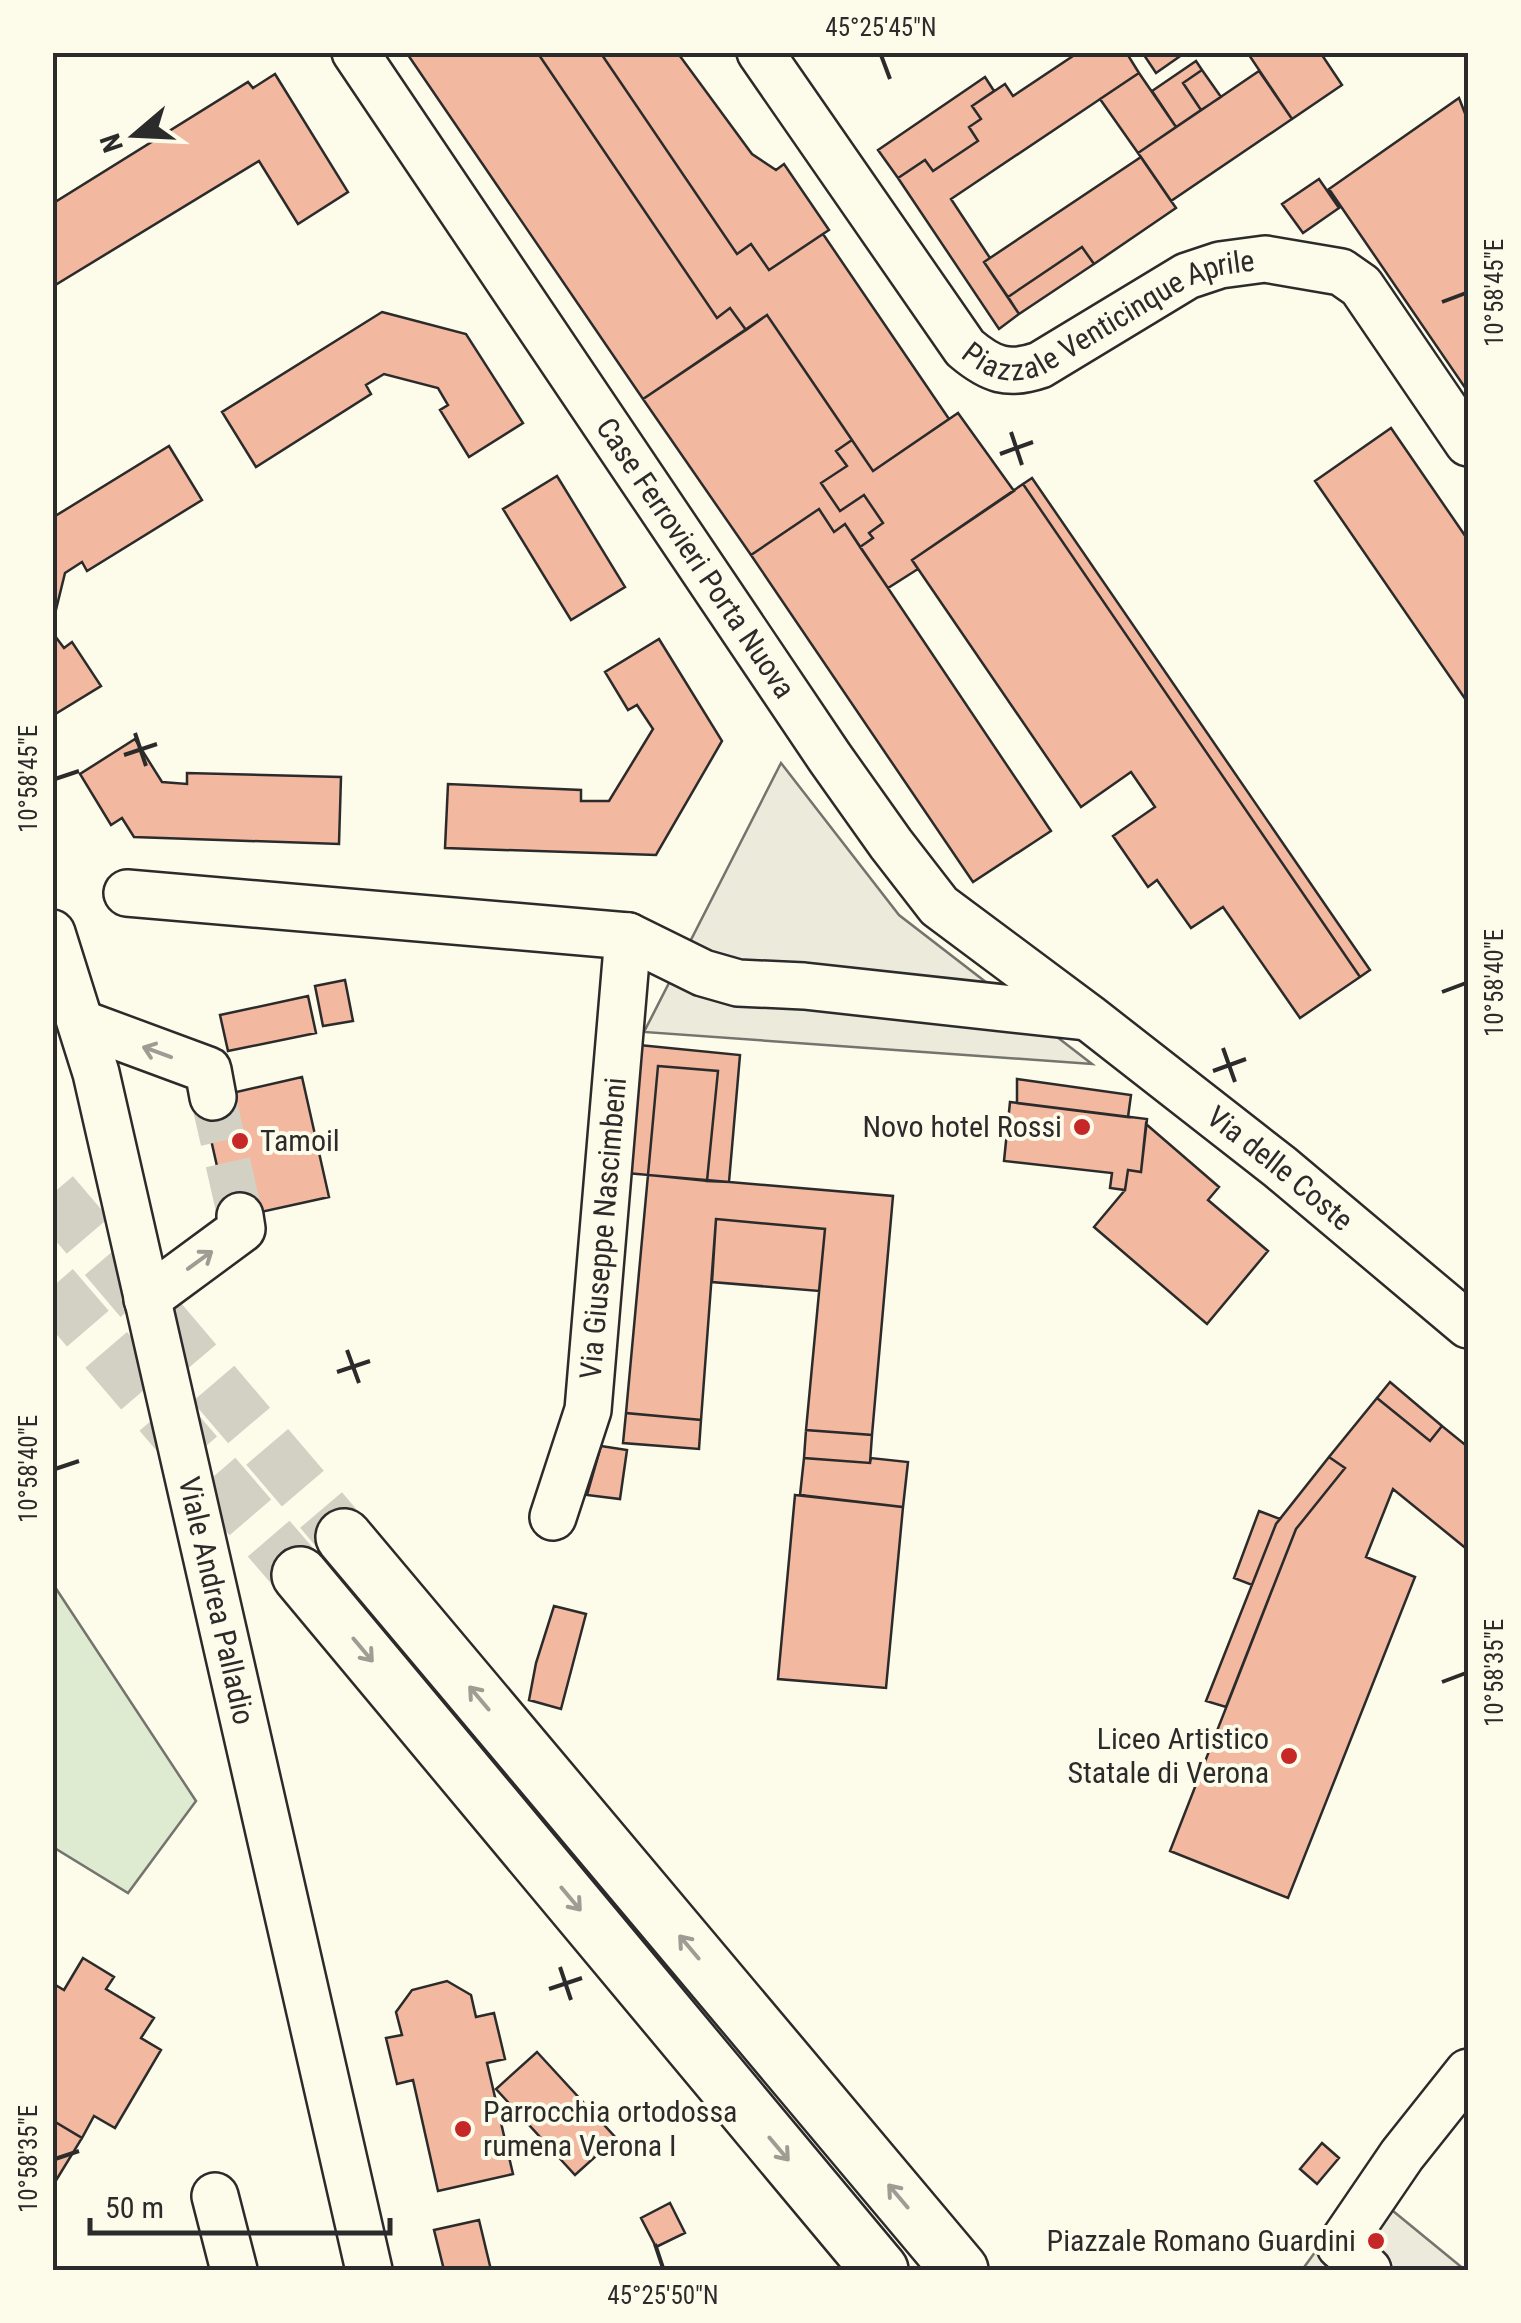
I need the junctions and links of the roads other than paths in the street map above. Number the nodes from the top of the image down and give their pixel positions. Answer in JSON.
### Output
{"nodes":[{"id":1,"x":355,"y":52,"type":"edge"},
{"id":2,"x":760,"y":52,"type":"edge"},
{"id":3,"x":1468,"y":443,"type":"edge"},
{"id":4,"x":128,"y":893,"type":"dead end"},
{"id":5,"x":52,"y":933,"type":"edge"},
{"id":6,"x":628,"y":936,"type":"junction"},
{"id":7,"x":1088,"y":1017,"type":"junction"},
{"id":8,"x":81,"y":1023,"type":"junction"},
{"id":9,"x":213,"y":1097,"type":"tunnel mouth"},
{"id":10,"x":240,"y":1216,"type":"dead end"},
{"id":11,"x":147,"y":1299,"type":"junction"},
{"id":12,"x":1468,"y":1325,"type":"edge"},
{"id":13,"x":553,"y":1518,"type":"dead end"},
{"id":14,"x":344,"y":1537,"type":"tunnel mouth"},
{"id":15,"x":300,"y":1575,"type":"tunnel mouth"},
{"id":16,"x":1468,"y":2072,"type":"edge"},
{"id":17,"x":215,"y":2196,"type":"dead end"},
{"id":18,"x":234,"y":2270,"type":"edge"},
{"id":19,"x":369,"y":2270,"type":"edge"},
{"id":20,"x":880,"y":2270,"type":"edge"},
{"id":21,"x":960,"y":2270,"type":"edge"},
{"id":22,"x":1368,"y":2270,"type":"edge"}],
"edges":[{"from":1,"to":7,"type":"street","name":"Case Ferrovieri Porta Nuova"},
{"from":2,"to":3,"type":"street","name":"Piazzale Venticinque Aprile"},
{"from":4,"to":6,"type":"street"},
{"from":5,"to":8,"type":"street","name":"Viale Andrea Palladio"},
{"from":6,"to":7,"type":"street"},
{"from":6,"to":13,"type":"street","name":"Via Giuseppe Nascimbeni"},
{"from":7,"to":12,"type":"street","name":"Via delle Coste"},
{"from":9,"to":8,"type":"street","one_way":true},
{"from":8,"to":11,"type":"street","name":"Viale Andrea Palladio"},
{"from":11,"to":10,"type":"street","one_way":true},
{"from":11,"to":19,"type":"street","name":"Viale Andrea Palladio"},
{"from":21,"to":14,"type":"highway","one_way":true},
{"from":15,"to":20,"type":"highway","one_way":true},
{"from":16,"to":22,"type":"street"},
{"from":17,"to":18,"type":"street"}]}
